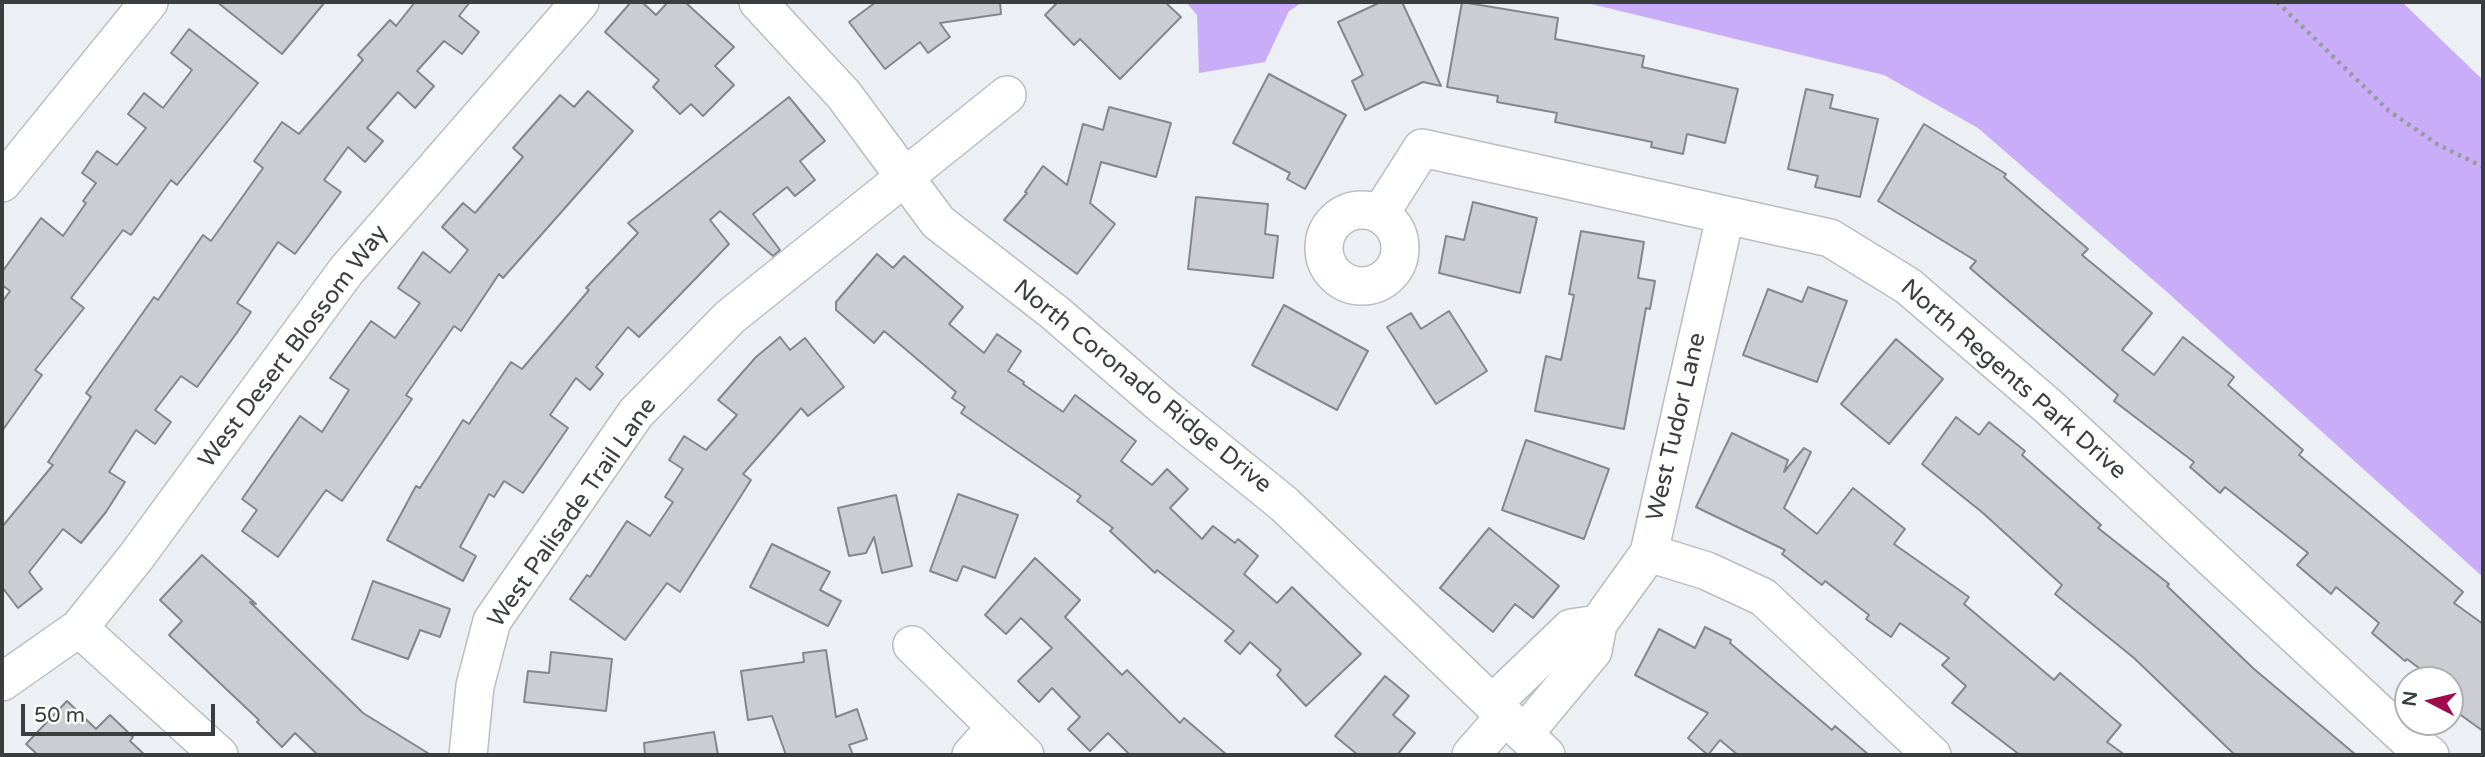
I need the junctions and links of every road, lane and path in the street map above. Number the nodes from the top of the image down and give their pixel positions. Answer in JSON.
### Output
{"nodes":[{"id":1,"x":149,"y":2,"type":"edge"},
{"id":2,"x":580,"y":2,"type":"edge"},
{"id":3,"x":758,"y":2,"type":"edge"},
{"id":4,"x":2277,"y":2,"type":"edge"},
{"id":5,"x":1007,"y":95,"type":"dead end"},
{"id":6,"x":2483,"y":167,"type":"edge"},
{"id":7,"x":905,"y":176,"type":"junction"},
{"id":8,"x":2,"y":183,"type":"edge"},
{"id":9,"x":1380,"y":215,"type":"dead end"},
{"id":10,"x":1725,"y":217,"type":"junction"},
{"id":11,"x":1649,"y":553,"type":"junction"},
{"id":12,"x":79,"y":628,"type":"junction"},
{"id":13,"x":912,"y":645,"type":"dead end"},
{"id":14,"x":2,"y":682,"type":"edge"},
{"id":15,"x":1517,"y":727,"type":"edge"},
{"id":16,"x":995,"y":728,"type":"junction"},
{"id":17,"x":219,"y":755,"type":"edge"},
{"id":18,"x":468,"y":755,"type":"edge"},
{"id":19,"x":971,"y":755,"type":"edge"},
{"id":20,"x":1025,"y":755,"type":"edge"},
{"id":21,"x":1471,"y":755,"type":"edge"},
{"id":22,"x":1932,"y":755,"type":"edge"},
{"id":23,"x":2430,"y":755,"type":"edge"}],
"edges":[{"from":1,"to":8,"type":"street"},
{"from":2,"to":12,"type":"street","name":"West Desert Blossom Way"},
{"from":3,"to":7,"type":"street","name":"North Coronado Ridge Drive"},
{"from":4,"to":6,"type":"path"},
{"from":5,"to":7,"type":"street","name":"West Palisade Trail Lane"},
{"from":7,"to":15,"type":"street","name":"North Coronado Ridge Drive"},
{"from":7,"to":18,"type":"street","name":"West Palisade Trail Lane"},
{"from":9,"to":10,"type":"street","name":"North Regents Park Drive"},
{"from":10,"to":11,"type":"street","name":"West Tudor Lane"},
{"from":10,"to":23,"type":"street","name":"North Regents Park Drive"},
{"from":11,"to":15,"type":"street","name":"West Tudor Lane"},
{"from":11,"to":22,"type":"street"},
{"from":12,"to":14,"type":"street","name":"West Desert Blossom Way"},
{"from":12,"to":17,"type":"street"},
{"from":13,"to":16,"type":"street"},
{"from":15,"to":21,"type":"street","name":"West Tudor Lane"},
{"from":16,"to":19,"type":"street"},
{"from":16,"to":20,"type":"street"}]}
